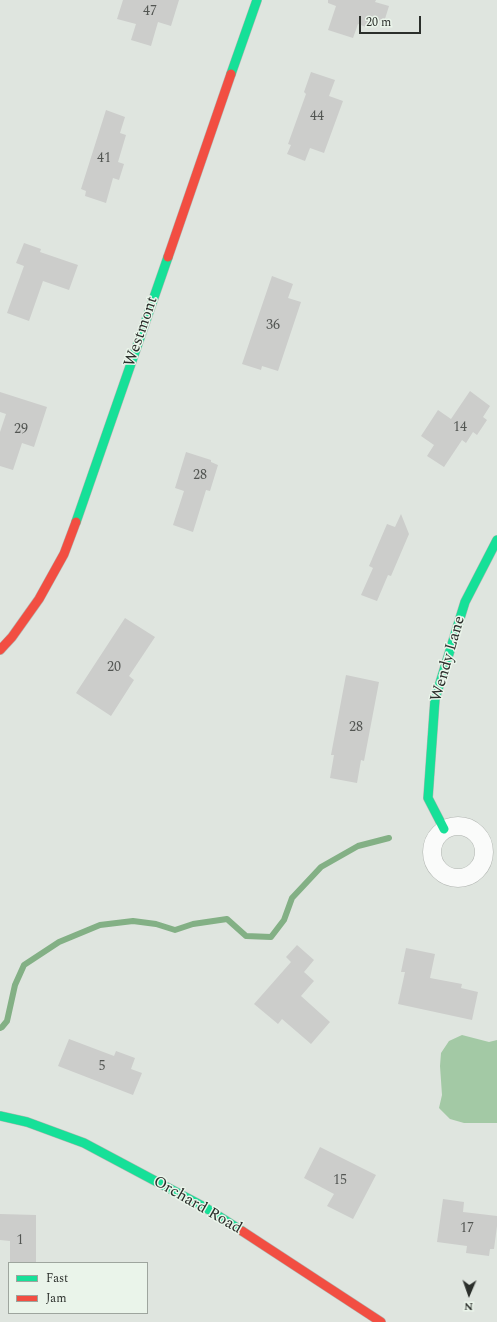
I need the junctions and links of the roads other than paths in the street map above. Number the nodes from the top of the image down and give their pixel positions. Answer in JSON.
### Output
{"nodes":[{"id":1,"x":257,"y":0,"type":"edge"},
{"id":2,"x":497,"y":540,"type":"edge"},
{"id":3,"x":0,"y":650,"type":"edge"},
{"id":4,"x":444,"y":829,"type":"dead end"},
{"id":5,"x":0,"y":1116,"type":"edge"},
{"id":6,"x":381,"y":1322,"type":"edge"}],
"edges":[{"from":1,"to":3,"type":"street","name":"Westmont"},
{"from":2,"to":4,"type":"street","name":"Wendy Lane"},
{"from":5,"to":6,"type":"street","name":"Orchard Road"}]}
